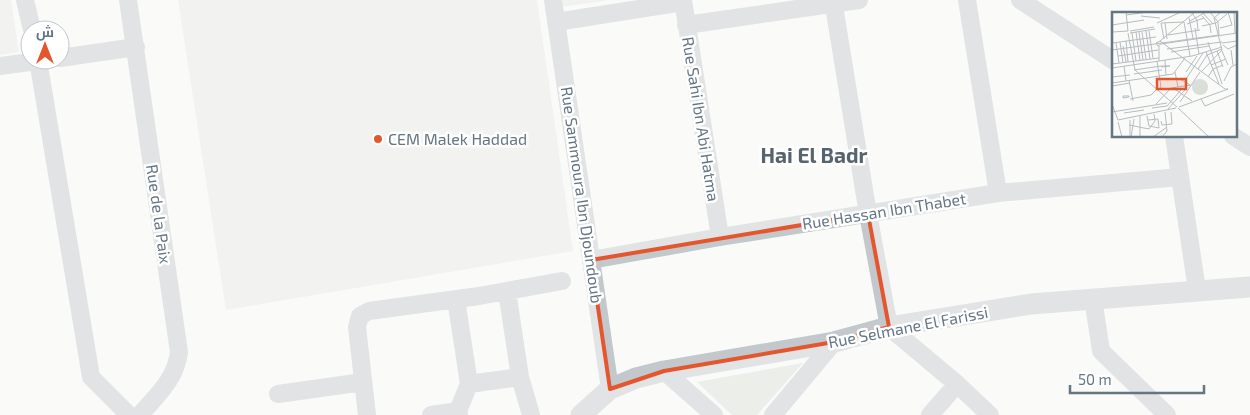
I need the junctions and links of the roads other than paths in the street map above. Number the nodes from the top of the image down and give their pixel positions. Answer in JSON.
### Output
{"nodes":[{"id":1,"x":25,"y":0,"type":"edge"},
{"id":2,"x":128,"y":0,"type":"edge"},
{"id":3,"x":553,"y":0,"type":"edge"},
{"id":4,"x":859,"y":0,"type":"edge"},
{"id":5,"x":967,"y":0,"type":"edge"},
{"id":6,"x":1020,"y":0,"type":"edge"},
{"id":7,"x":683,"y":1,"type":"edge"},
{"id":8,"x":834,"y":2,"type":"edge"},
{"id":9,"x":30,"y":20,"type":"edge"},
{"id":10,"x":556,"y":22,"type":"junction"},
{"id":11,"x":686,"y":25,"type":"junction"},
{"id":12,"x":136,"y":47,"type":"junction"},
{"id":13,"x":70,"y":57,"type":"edge"},
{"id":14,"x":1112,"y":60,"type":"edge"},
{"id":15,"x":20,"y":63,"type":"edge"},
{"id":16,"x":0,"y":66,"type":"edge"},
{"id":17,"x":42,"y":70,"type":"edge"},
{"id":18,"x":1174,"y":138,"type":"edge"},
{"id":19,"x":1236,"y":138,"type":"edge"},
{"id":20,"x":1250,"y":147,"type":"edge"},
{"id":21,"x":1180,"y":176,"type":"junction"},
{"id":22,"x":998,"y":193,"type":"junction"},
{"id":23,"x":868,"y":214,"type":"junction"},
{"id":24,"x":720,"y":237,"type":"junction"},
{"id":25,"x":591,"y":260,"type":"junction"},
{"id":26,"x":562,"y":281,"type":"dead end"},
{"id":27,"x":1250,"y":287,"type":"edge"},
{"id":28,"x":1197,"y":290,"type":"junction"},
{"id":29,"x":506,"y":291,"type":"junction"},
{"id":30,"x":1093,"y":298,"type":"junction"},
{"id":31,"x":456,"y":299,"type":"junction"},
{"id":32,"x":888,"y":327,"type":"junction"},
{"id":33,"x":834,"y":342,"type":"junction"},
{"id":34,"x":664,"y":372,"type":"junction"},
{"id":35,"x":520,"y":377,"type":"junction"},
{"id":36,"x":363,"y":382,"type":"junction"},
{"id":37,"x":469,"y":384,"type":"junction"},
{"id":38,"x":957,"y":384,"type":"junction"},
{"id":39,"x":610,"y":389,"type":"junction"},
{"id":40,"x":278,"y":394,"type":"dead end"},
{"id":41,"x":458,"y":413,"type":"edge"},
{"id":42,"x":129,"y":415,"type":"edge"},
{"id":43,"x":140,"y":415,"type":"edge"},
{"id":44,"x":367,"y":415,"type":"edge"},
{"id":45,"x":431,"y":415,"type":"edge"},
{"id":46,"x":531,"y":415,"type":"edge"},
{"id":47,"x":581,"y":415,"type":"edge"},
{"id":48,"x":714,"y":415,"type":"edge"},
{"id":49,"x":773,"y":415,"type":"edge"},
{"id":50,"x":930,"y":415,"type":"edge"},
{"id":51,"x":990,"y":415,"type":"edge"},
{"id":52,"x":1167,"y":415,"type":"edge"}],
"edges":[{"from":1,"to":9,"type":"street"},
{"from":2,"to":12,"type":"street","name":"Rue de la Paix"},
{"from":3,"to":10,"type":"street","name":"Rue Sammoura Ibn Djoundoub"},
{"from":4,"to":8,"type":"street"},
{"from":5,"to":22,"type":"street"},
{"from":6,"to":14,"type":"street"},
{"from":7,"to":10,"type":"street"},
{"from":7,"to":11,"type":"street","name":"Rue Sahi Ibn Abi Hatma"},
{"from":8,"to":11,"type":"street"},
{"from":8,"to":23,"type":"street"},
{"from":10,"to":25,"type":"street","name":"Rue Sammoura Ibn Djoundoub"},
{"from":11,"to":24,"type":"street","name":"Rue Sahi Ibn Abi Hatma"},
{"from":12,"to":13,"type":"street"},
{"from":12,"to":43,"type":"street","name":"Rue de la Paix"},
{"from":15,"to":16,"type":"street"},
{"from":17,"to":42,"type":"street"},
{"from":18,"to":21,"type":"street"},
{"from":19,"to":20,"type":"street"},
{"from":21,"to":22,"type":"street","name":"Rue Hassan Ibn Thabet"},
{"from":21,"to":28,"type":"street"},
{"from":22,"to":23,"type":"street","name":"Rue Hassan Ibn Thabet"},
{"from":23,"to":24,"type":"street","name":"Rue Hassan Ibn Thabet"},
{"from":23,"to":32,"type":"street"},
{"from":24,"to":25,"type":"street","name":"Rue Hassan Ibn Thabet"},
{"from":25,"to":39,"type":"street","name":"Rue Sammoura Ibn Djoundoub"},
{"from":26,"to":29,"type":"street"},
{"from":27,"to":28,"type":"street","name":"Rue Selmane El Farissi"},
{"from":28,"to":30,"type":"street","name":"Rue Selmane El Farissi"},
{"from":29,"to":31,"type":"street"},
{"from":29,"to":35,"type":"street"},
{"from":30,"to":32,"type":"street","name":"Rue Selmane El Farissi"},
{"from":30,"to":52,"type":"street"},
{"from":31,"to":36,"type":"street"},
{"from":31,"to":37,"type":"street"},
{"from":32,"to":33,"type":"street","name":"Rue Selmane El Farissi"},
{"from":32,"to":38,"type":"street"},
{"from":33,"to":34,"type":"street","name":"Rue Selmane El Farissi"},
{"from":33,"to":49,"type":"street"},
{"from":34,"to":39,"type":"street","name":"Rue Selmane El Farissi"},
{"from":34,"to":48,"type":"street"},
{"from":35,"to":37,"type":"street"},
{"from":35,"to":46,"type":"street"},
{"from":36,"to":40,"type":"street"},
{"from":36,"to":44,"type":"street"},
{"from":37,"to":41,"type":"street"},
{"from":38,"to":50,"type":"street"},
{"from":38,"to":51,"type":"street"},
{"from":39,"to":47,"type":"street","name":"Rue Selmane El Farissi"},
{"from":41,"to":45,"type":"street"}]}
